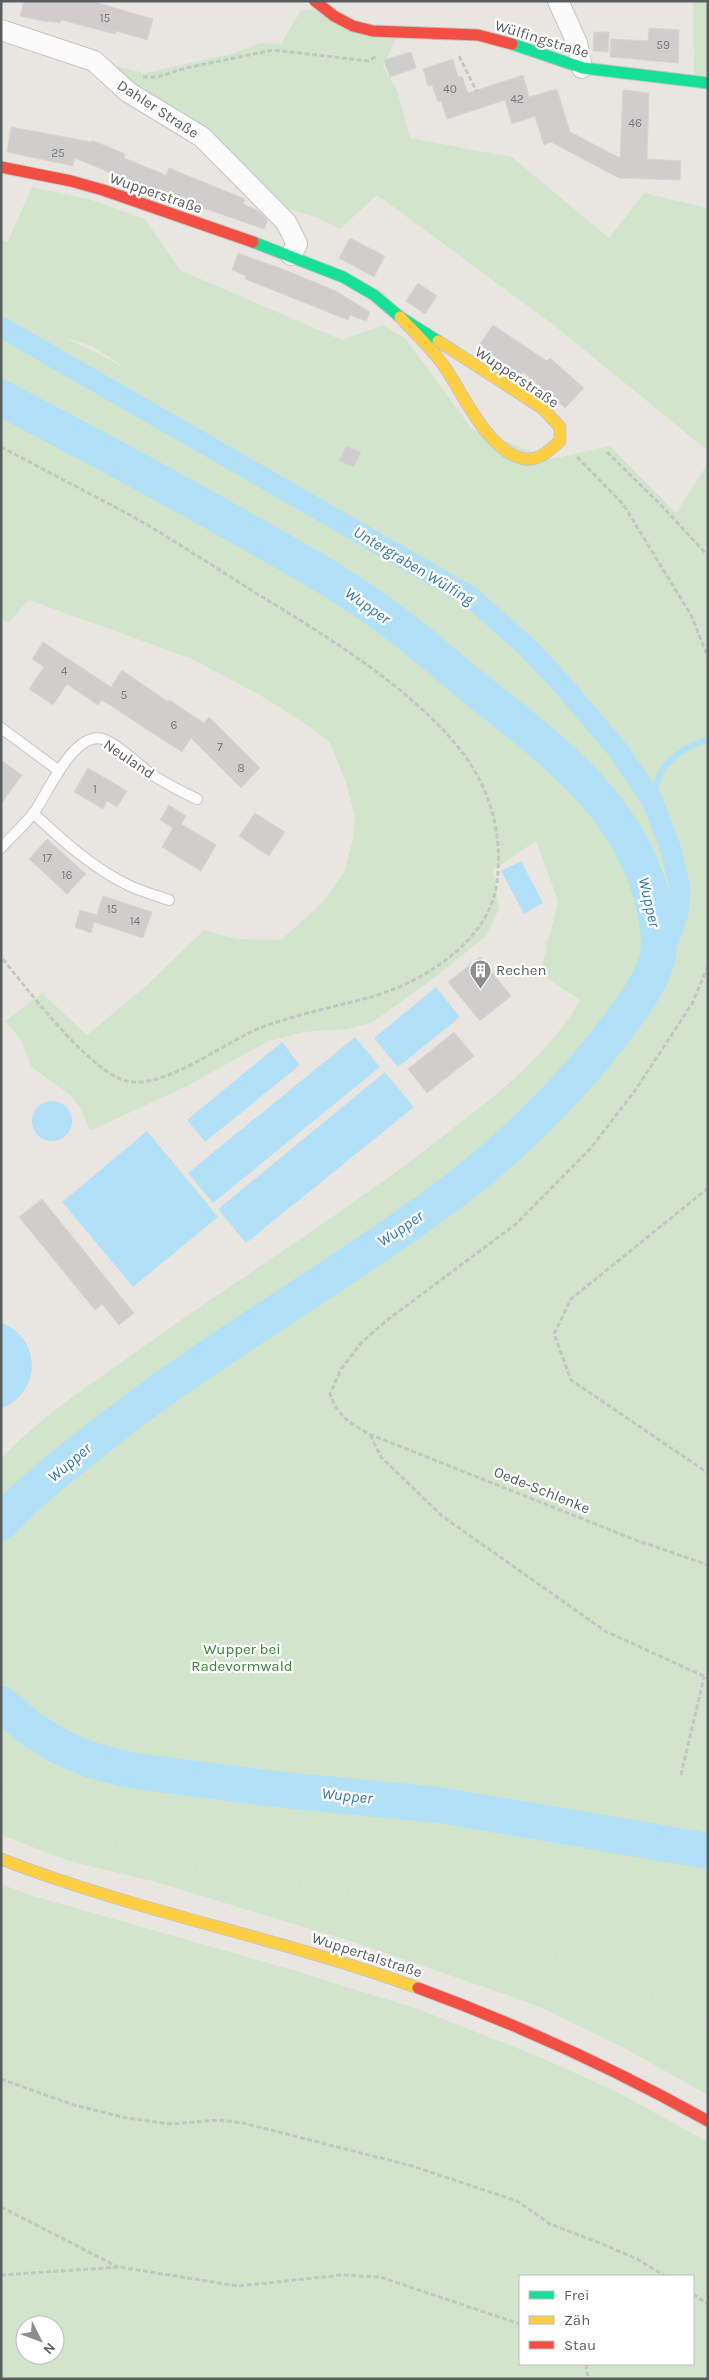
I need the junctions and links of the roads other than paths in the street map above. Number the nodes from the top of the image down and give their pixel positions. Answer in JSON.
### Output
{"nodes":[{"id":1,"x":315,"y":1,"type":"edge"},
{"id":2,"x":558,"y":1,"type":"edge"},
{"id":3,"x":1,"y":30,"type":"edge"},
{"id":4,"x":582,"y":68,"type":"junction"},
{"id":5,"x":708,"y":83,"type":"edge"},
{"id":6,"x":1,"y":167,"type":"edge"},
{"id":7,"x":291,"y":256,"type":"junction"},
{"id":8,"x":400,"y":317,"type":"junction"},
{"id":9,"x":1,"y":728,"type":"edge"},
{"id":10,"x":58,"y":770,"type":"junction"},
{"id":11,"x":197,"y":799,"type":"dead end"},
{"id":12,"x":33,"y":813,"type":"junction"},
{"id":13,"x":1,"y":848,"type":"edge"},
{"id":14,"x":169,"y":900,"type":"dead end"},
{"id":15,"x":1,"y":1859,"type":"edge"},
{"id":16,"x":708,"y":2122,"type":"edge"}],
"edges":[{"from":1,"to":4,"type":"street","name":"Wülfingstraße"},
{"from":2,"to":4,"type":"street"},
{"from":3,"to":7,"type":"street","name":"Dahler Straße"},
{"from":4,"to":5,"type":"street","name":"Wülfingstraße"},
{"from":6,"to":7,"type":"street","name":"Wupperstraße"},
{"from":7,"to":8,"type":"street","name":"Wupperstraße"},
{"from":8,"to":8,"type":"street","name":"Wupperstraße"},
{"from":9,"to":10,"type":"lane"},
{"from":10,"to":11,"type":"lane","name":"Neuland"},
{"from":10,"to":12,"type":"lane","name":"Neuland"},
{"from":12,"to":13,"type":"lane","name":"Neuland"},
{"from":12,"to":14,"type":"lane"},
{"from":15,"to":16,"type":"street","name":"Wuppertalstraße"}]}
